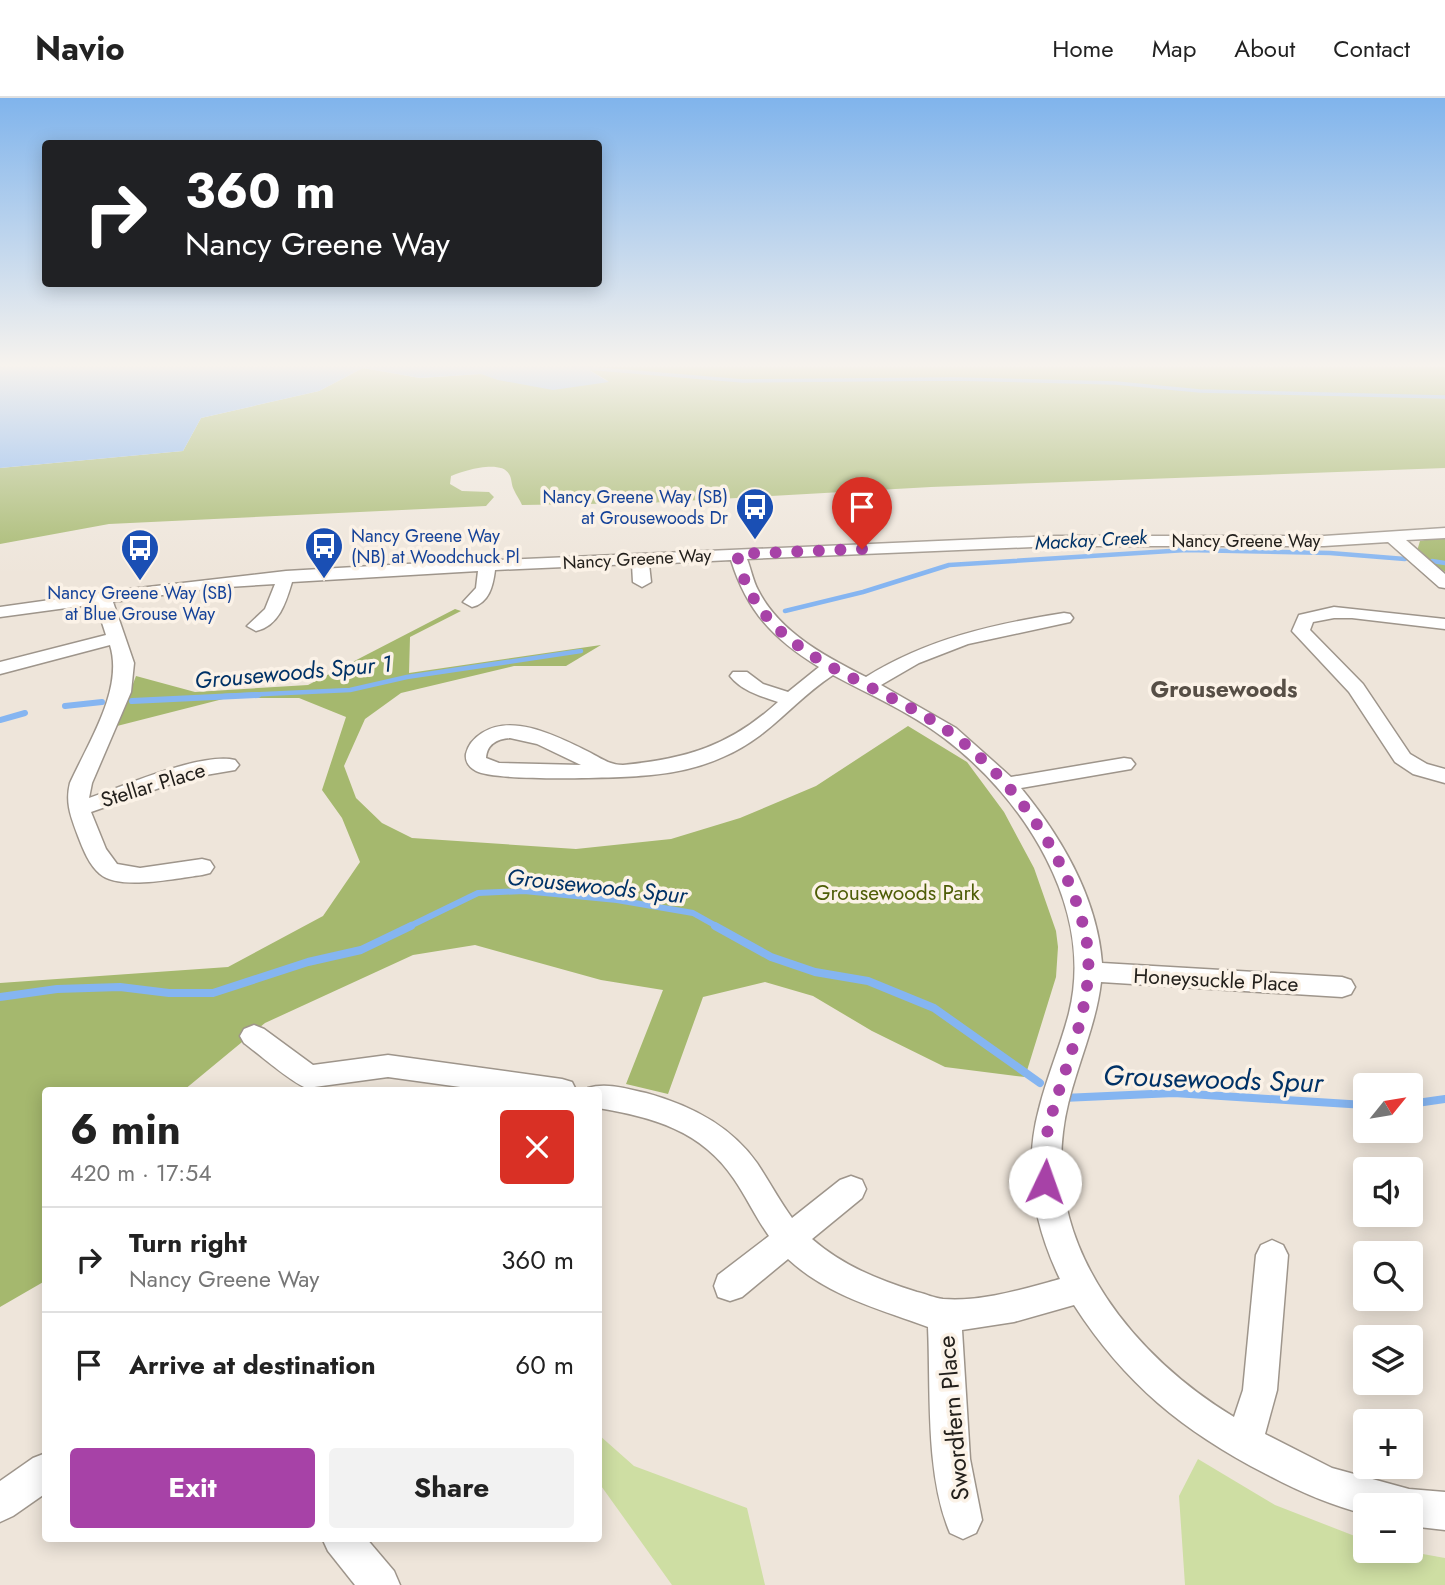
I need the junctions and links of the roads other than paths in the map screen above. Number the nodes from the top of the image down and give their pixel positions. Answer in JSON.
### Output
{"nodes":[{"id":1,"x":1445,"y":533,"type":"edge"},
{"id":2,"x":1392,"y":537,"type":"junction"},
{"id":3,"x":737,"y":554,"type":"junction"},
{"id":4,"x":640,"y":558,"type":"junction"},
{"id":5,"x":487,"y":566,"type":"junction"},
{"id":6,"x":286,"y":576,"type":"junction"},
{"id":7,"x":642,"y":582,"type":"dead end"},
{"id":8,"x":1445,"y":583,"type":"edge"},
{"id":9,"x":107,"y":596,"type":"junction"},
{"id":10,"x":472,"y":602,"type":"dead end"},
{"id":11,"x":0,"y":612,"type":"edge"},
{"id":12,"x":1064,"y":618,"type":"dead end"},
{"id":13,"x":1445,"y":624,"type":"edge"},
{"id":14,"x":257,"y":626,"type":"dead end"},
{"id":15,"x":117,"y":638,"type":"junction"},
{"id":16,"x":832,"y":667,"type":"junction"},
{"id":17,"x":0,"y":668,"type":"edge"},
{"id":18,"x":740,"y":676,"type":"dead end"},
{"id":19,"x":867,"y":685,"type":"junction"},
{"id":20,"x":791,"y":700,"type":"junction"},
{"id":21,"x":1124,"y":764,"type":"dead end"},
{"id":22,"x":228,"y":765,"type":"dead end"},
{"id":23,"x":607,"y":770,"type":"junction"},
{"id":24,"x":1445,"y":776,"type":"edge"},
{"id":25,"x":1007,"y":784,"type":"junction"},
{"id":26,"x":79,"y":808,"type":"junction"},
{"id":27,"x":202,"y":867,"type":"dead end"},
{"id":28,"x":1089,"y":972,"type":"junction"},
{"id":29,"x":1342,"y":987,"type":"dead end"},
{"id":30,"x":254,"y":1036,"type":"dead end"},
{"id":31,"x":540,"y":1087,"type":"edge"},
{"id":32,"x":602,"y":1097,"type":"edge"},
{"id":33,"x":850,"y":1189,"type":"dead end"},
{"id":34,"x":789,"y":1238,"type":"junction"},
{"id":35,"x":1272,"y":1255,"type":"dead end"},
{"id":36,"x":730,"y":1286,"type":"dead end"},
{"id":37,"x":1081,"y":1288,"type":"junction"},
{"id":38,"x":943,"y":1315,"type":"junction"},
{"id":39,"x":1244,"y":1443,"type":"junction"},
{"id":40,"x":42,"y":1474,"type":"edge"},
{"id":41,"x":1359,"y":1493,"type":"edge"},
{"id":42,"x":0,"y":1503,"type":"edge"},
{"id":43,"x":1423,"y":1508,"type":"edge"},
{"id":44,"x":1445,"y":1511,"type":"edge"},
{"id":45,"x":963,"y":1520,"type":"dead end"},
{"id":46,"x":344,"y":1542,"type":"edge"},
{"id":47,"x":380,"y":1585,"type":"edge"}],
"edges":[{"from":1,"to":2,"type":"street","name":"Nancy Greene Way"},
{"from":2,"to":3,"type":"street","name":"Nancy Greene Way"},
{"from":2,"to":8,"type":"street"},
{"from":3,"to":4,"type":"street","name":"Nancy Greene Way"},
{"from":3,"to":16,"type":"street"},
{"from":4,"to":5,"type":"street","name":"Nancy Greene Way"},
{"from":4,"to":7,"type":"street"},
{"from":5,"to":6,"type":"street","name":"Nancy Greene Way"},
{"from":5,"to":10,"type":"street"},
{"from":6,"to":9,"type":"street","name":"Nancy Greene Way"},
{"from":6,"to":14,"type":"street"},
{"from":9,"to":11,"type":"street","name":"Nancy Greene Way"},
{"from":9,"to":15,"type":"street"},
{"from":12,"to":19,"type":"street"},
{"from":13,"to":24,"type":"street"},
{"from":15,"to":17,"type":"street"},
{"from":15,"to":26,"type":"street"},
{"from":16,"to":19,"type":"street"},
{"from":16,"to":20,"type":"street"},
{"from":18,"to":20,"type":"street"},
{"from":19,"to":25,"type":"street"},
{"from":20,"to":23,"type":"street"},
{"from":21,"to":25,"type":"street"},
{"from":22,"to":26,"type":"street","name":"Stellar Place"},
{"from":23,"to":23,"type":"street"},
{"from":25,"to":28,"type":"street"},
{"from":26,"to":27,"type":"street"},
{"from":28,"to":29,"type":"street","name":"Honeysuckle Place"},
{"from":28,"to":37,"type":"street"},
{"from":30,"to":31,"type":"street"},
{"from":32,"to":34,"type":"street"},
{"from":33,"to":34,"type":"street"},
{"from":34,"to":36,"type":"street"},
{"from":34,"to":38,"type":"street"},
{"from":35,"to":39,"type":"street"},
{"from":37,"to":38,"type":"street"},
{"from":37,"to":39,"type":"street"},
{"from":38,"to":45,"type":"street","name":"Swordfern Place"},
{"from":39,"to":41,"type":"street"},
{"from":40,"to":42,"type":"street"},
{"from":43,"to":44,"type":"street"},
{"from":46,"to":47,"type":"street"}]}
